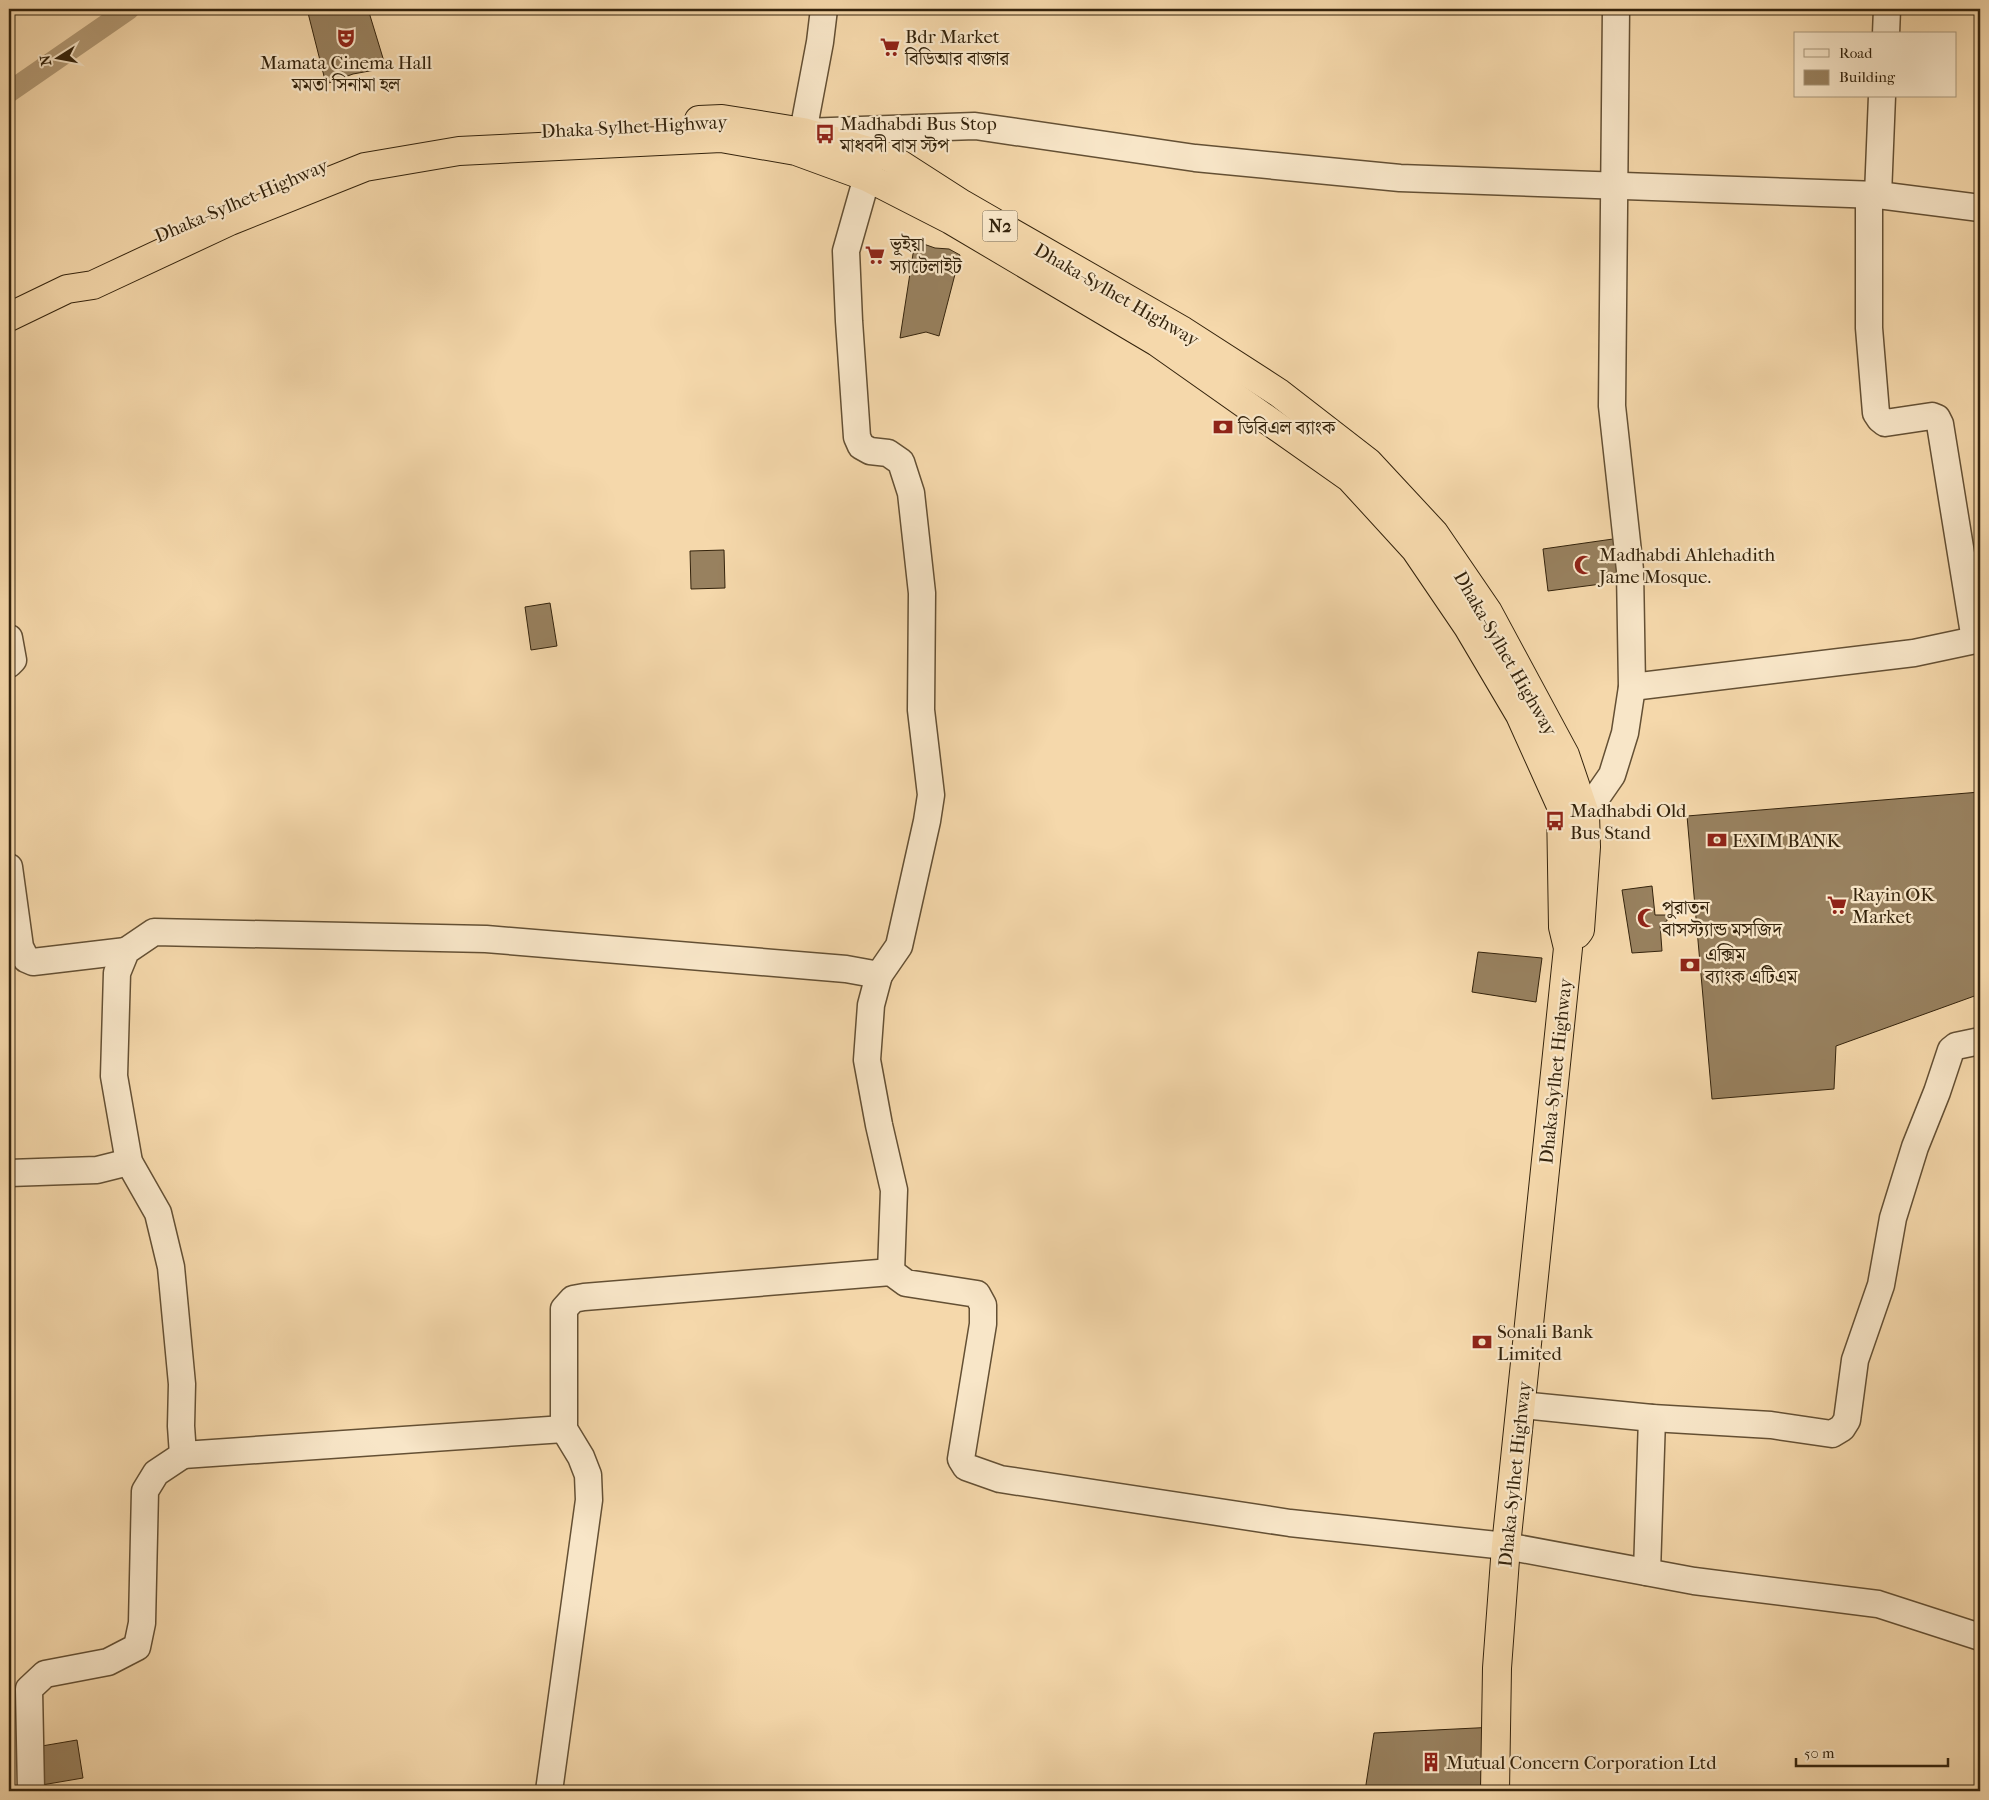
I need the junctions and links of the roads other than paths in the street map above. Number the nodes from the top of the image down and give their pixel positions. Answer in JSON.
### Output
{"nodes":[{"id":1,"x":824,"y":9,"type":"edge"},
{"id":2,"x":1616,"y":9,"type":"edge"},
{"id":3,"x":1887,"y":9,"type":"edge"},
{"id":4,"x":1886,"y":32,"type":"edge"},
{"id":5,"x":1882,"y":98,"type":"edge"},
{"id":6,"x":803,"y":132,"type":"junction"},
{"id":7,"x":867,"y":177,"type":"junction"},
{"id":8,"x":1614,"y":186,"type":"junction"},
{"id":9,"x":1873,"y":195,"type":"junction"},
{"id":10,"x":1980,"y":208,"type":"edge"},
{"id":11,"x":67,"y":289,"type":"junction"},
{"id":12,"x":9,"y":317,"type":"edge"},
{"id":13,"x":9,"y":638,"type":"edge"},
{"id":14,"x":1977,"y":640,"type":"edge"},
{"id":15,"x":9,"y":664,"type":"edge"},
{"id":16,"x":1632,"y":687,"type":"junction"},
{"id":17,"x":1585,"y":814,"type":"junction"},
{"id":18,"x":9,"y":867,"type":"edge"},
{"id":19,"x":1568,"y":948,"type":"junction"},
{"id":20,"x":126,"y":951,"type":"junction"},
{"id":21,"x":879,"y":975,"type":"junction"},
{"id":22,"x":1980,"y":1042,"type":"edge"},
{"id":23,"x":129,"y":1162,"type":"junction"},
{"id":24,"x":9,"y":1173,"type":"edge"},
{"id":25,"x":891,"y":1272,"type":"junction"},
{"id":26,"x":1521,"y":1404,"type":"junction"},
{"id":27,"x":1652,"y":1418,"type":"junction"},
{"id":28,"x":564,"y":1429,"type":"junction"},
{"id":29,"x":183,"y":1455,"type":"junction"},
{"id":30,"x":1506,"y":1546,"type":"junction"},
{"id":31,"x":1647,"y":1572,"type":"junction"},
{"id":32,"x":1980,"y":1637,"type":"edge"},
{"id":33,"x":31,"y":1791,"type":"edge"},
{"id":34,"x":549,"y":1791,"type":"edge"},
{"id":35,"x":1495,"y":1791,"type":"edge"}],
"edges":[{"from":1,"to":6,"type":"street"},
{"from":2,"to":8,"type":"street"},
{"from":3,"to":4,"type":"street"},
{"from":5,"to":9,"type":"street"},
{"from":6,"to":8,"type":"street"},
{"from":6,"to":11,"type":"highway","name":"Dhaka-Sylhet Highway","number":"N2"},
{"from":6,"to":17,"type":"highway","name":"Dhaka-Sylhet Highway","number":"N2"},
{"from":7,"to":11,"type":"highway","name":"Dhaka-Sylhet Highway","number":"N2"},
{"from":7,"to":19,"type":"highway","name":"Dhaka-Sylhet Highway","number":"N2"},
{"from":7,"to":21,"type":"street"},
{"from":8,"to":9,"type":"street"},
{"from":8,"to":16,"type":"street"},
{"from":9,"to":10,"type":"street"},
{"from":9,"to":14,"type":"street"},
{"from":11,"to":12,"type":"highway","name":"Dhaka-Sylhet Highway","number":"N2"},
{"from":13,"to":15,"type":"street"},
{"from":14,"to":16,"type":"street"},
{"from":16,"to":17,"type":"street"},
{"from":17,"to":19,"type":"highway","name":"Dhaka-Sylhet Highway","number":"N2"},
{"from":18,"to":20,"type":"street"},
{"from":19,"to":26,"type":"highway","name":"Dhaka-Sylhet Highway","number":"N2"},
{"from":20,"to":21,"type":"street"},
{"from":20,"to":23,"type":"street"},
{"from":21,"to":25,"type":"street"},
{"from":22,"to":27,"type":"street"},
{"from":23,"to":24,"type":"street"},
{"from":23,"to":29,"type":"street"},
{"from":25,"to":28,"type":"street"},
{"from":25,"to":30,"type":"street"},
{"from":26,"to":27,"type":"street"},
{"from":26,"to":30,"type":"highway","name":"Dhaka-Sylhet Highway","number":"N2"},
{"from":27,"to":31,"type":"street"},
{"from":28,"to":29,"type":"street"},
{"from":28,"to":34,"type":"street"},
{"from":29,"to":33,"type":"street"},
{"from":30,"to":31,"type":"street"},
{"from":30,"to":35,"type":"highway","name":"Dhaka-Sylhet Highway","number":"N2"},
{"from":31,"to":32,"type":"street"}]}
